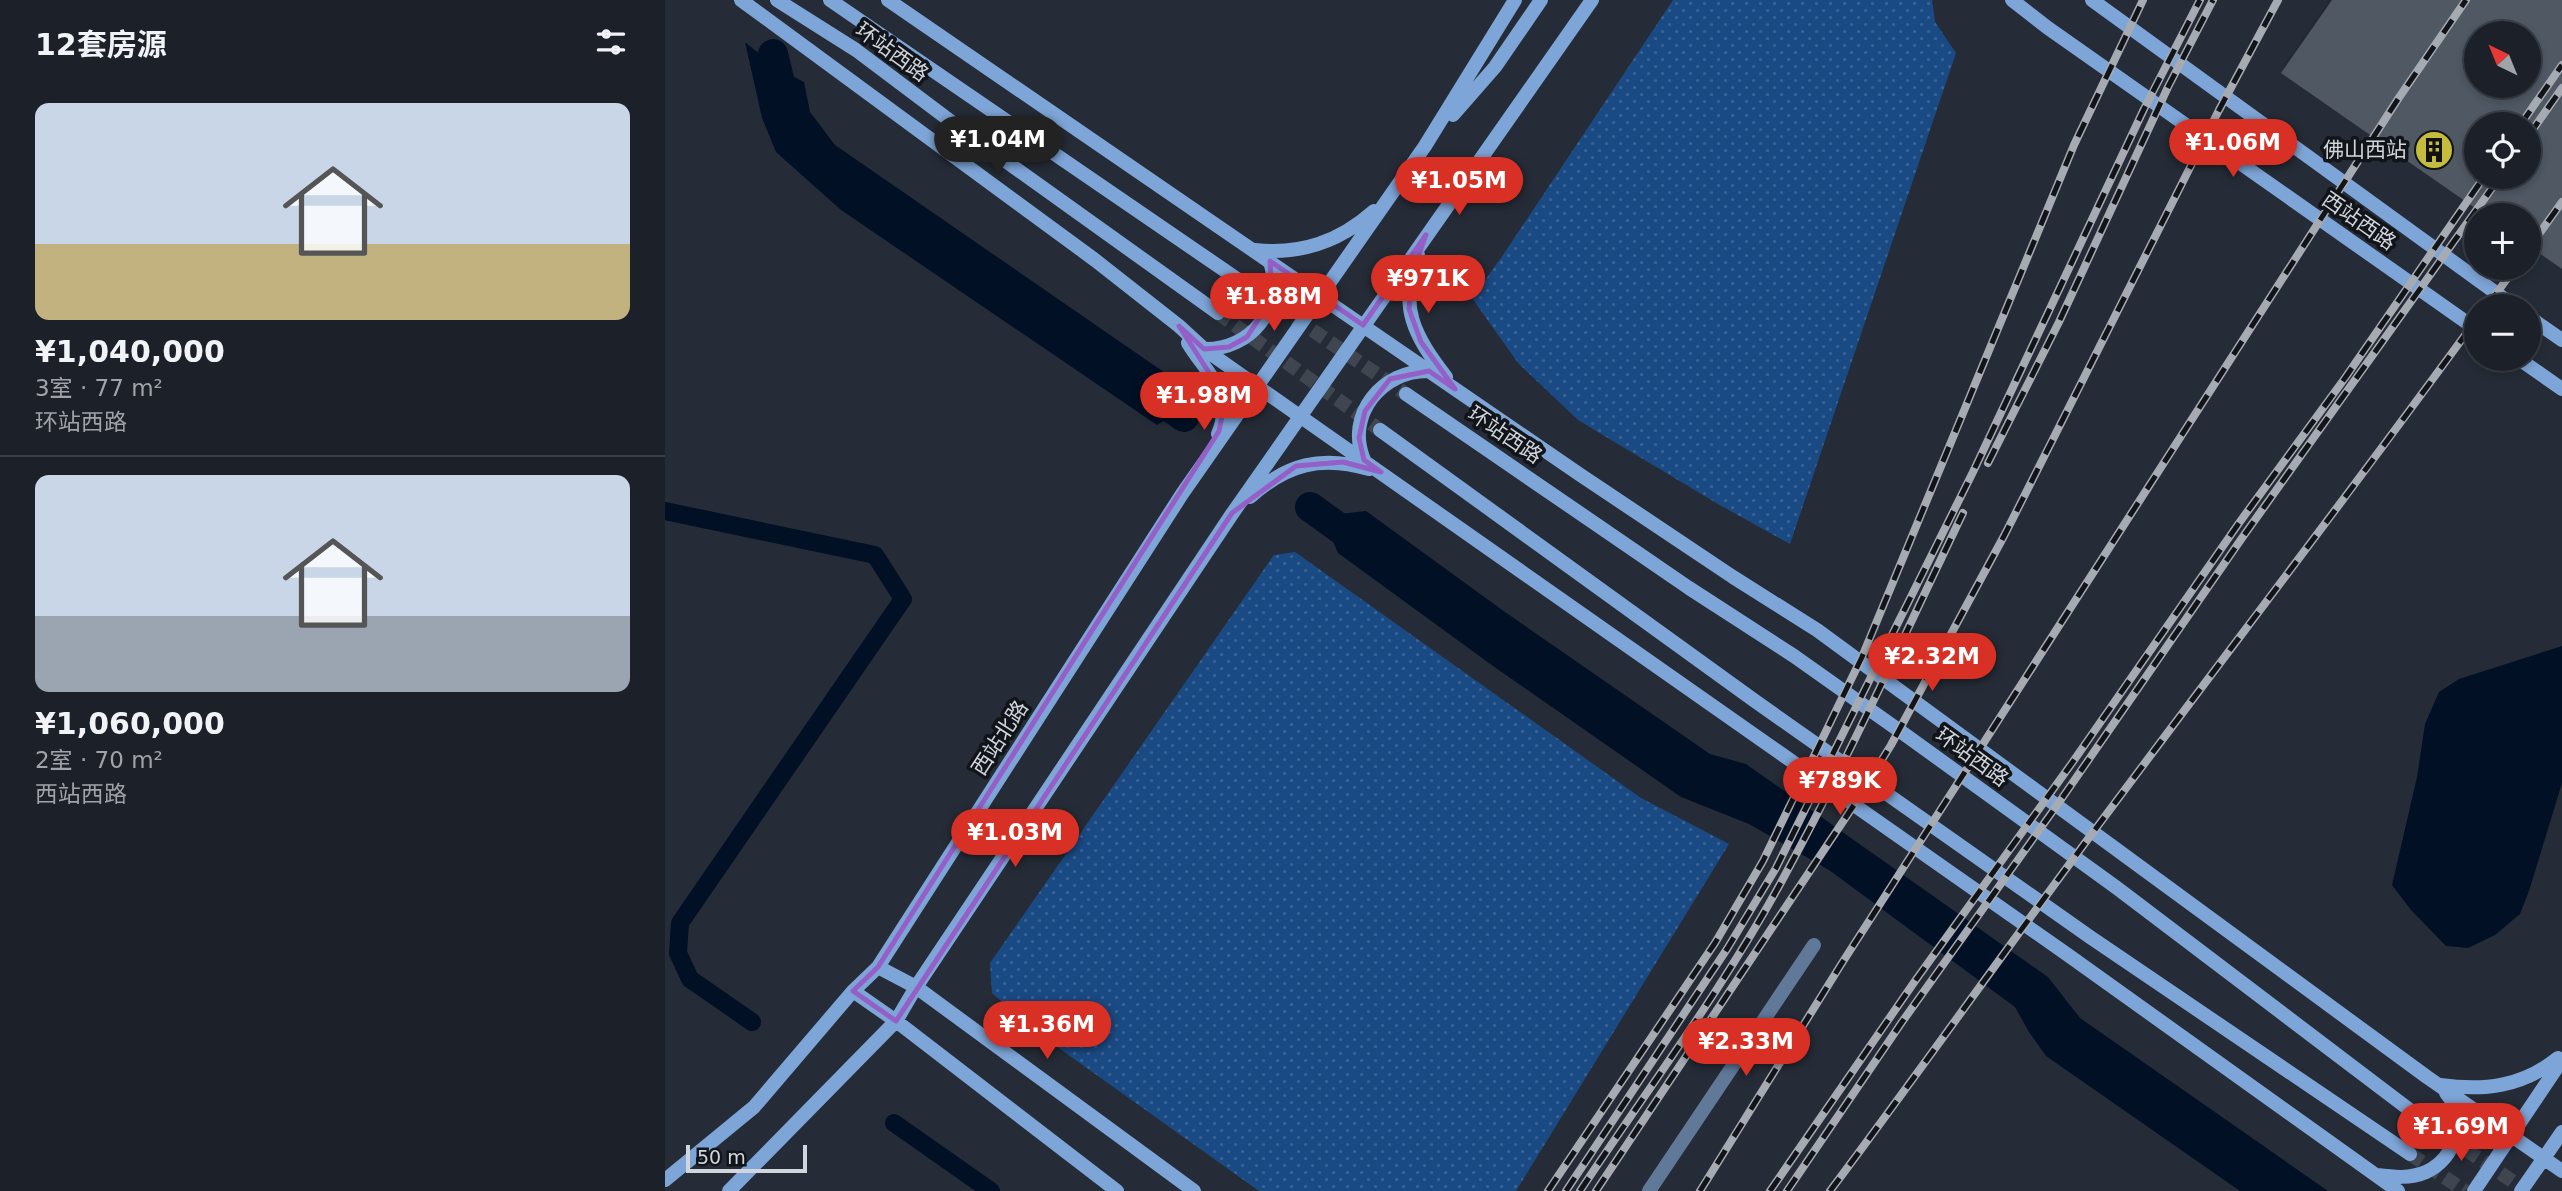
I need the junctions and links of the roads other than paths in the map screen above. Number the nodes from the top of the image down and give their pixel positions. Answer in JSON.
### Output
{"nodes":[{"id":1,"x":741,"y":0,"type":"edge"},
{"id":2,"x":777,"y":0,"type":"edge"},
{"id":3,"x":830,"y":0,"type":"edge"},
{"id":4,"x":888,"y":0,"type":"edge"},
{"id":5,"x":1515,"y":0,"type":"edge"},
{"id":6,"x":1541,"y":0,"type":"edge"},
{"id":7,"x":1592,"y":0,"type":"edge"},
{"id":8,"x":2012,"y":0,"type":"edge"},
{"id":9,"x":2091,"y":0,"type":"edge"},
{"id":10,"x":1425,"y":146,"type":"junction"},
{"id":11,"x":1390,"y":196,"type":"junction"},
{"id":12,"x":1426,"y":235,"type":"junction"},
{"id":13,"x":1253,"y":250,"type":"junction"},
{"id":14,"x":1270,"y":261,"type":"junction"},
{"id":15,"x":1243,"y":283,"type":"tunnel mouth"},
{"id":16,"x":2497,"y":294,"type":"edge"},
{"id":17,"x":1320,"y":296,"type":"junction"},
{"id":18,"x":1218,"y":313,"type":"tunnel mouth"},
{"id":19,"x":2464,"y":321,"type":"edge"},
{"id":20,"x":2541,"y":325,"type":"edge"},
{"id":21,"x":1179,"y":326,"type":"junction"},
{"id":22,"x":1363,"y":326,"type":"junction"},
{"id":23,"x":2562,"y":340,"type":"edge"},
{"id":24,"x":1203,"y":349,"type":"junction"},
{"id":25,"x":1429,"y":371,"type":"junction"},
{"id":26,"x":2536,"y":371,"type":"edge"},
{"id":27,"x":1257,"y":386,"type":"junction"},
{"id":28,"x":1455,"y":389,"type":"junction"},
{"id":29,"x":2562,"y":389,"type":"edge"},
{"id":30,"x":1406,"y":394,"type":"tunnel mouth"},
{"id":31,"x":1300,"y":416,"type":"junction"},
{"id":32,"x":1380,"y":430,"type":"tunnel mouth"},
{"id":33,"x":1364,"y":460,"type":"junction"},
{"id":34,"x":1199,"y":469,"type":"junction"},
{"id":35,"x":1381,"y":472,"type":"junction"},
{"id":36,"x":1232,"y":514,"type":"junction"},
{"id":37,"x":1814,"y":945,"type":"dead end"},
{"id":38,"x":878,"y":967,"type":"junction"},
{"id":39,"x":916,"y":987,"type":"junction"},
{"id":40,"x":853,"y":991,"type":"junction"},
{"id":41,"x":895,"y":1021,"type":"junction"},
{"id":42,"x":2562,"y":1058,"type":"edge"},
{"id":43,"x":2438,"y":1084,"type":"junction"},
{"id":44,"x":2431,"y":1126,"type":"tunnel mouth"},
{"id":45,"x":2562,"y":1132,"type":"edge"},
{"id":46,"x":2511,"y":1136,"type":"junction"},
{"id":47,"x":2410,"y":1154,"type":"tunnel mouth"},
{"id":48,"x":2543,"y":1158,"type":"junction"},
{"id":49,"x":2562,"y":1171,"type":"edge"},
{"id":50,"x":2375,"y":1174,"type":"junction"},
{"id":51,"x":665,"y":1180,"type":"edge"},
{"id":52,"x":729,"y":1191,"type":"edge"},
{"id":53,"x":1117,"y":1191,"type":"edge"},
{"id":54,"x":1194,"y":1191,"type":"edge"},
{"id":55,"x":1649,"y":1191,"type":"edge"},
{"id":56,"x":2398,"y":1191,"type":"edge"},
{"id":57,"x":2474,"y":1191,"type":"edge"},
{"id":58,"x":2521,"y":1191,"type":"edge"}],
"edges":[{"from":1,"to":21,"type":"main road"},
{"from":2,"to":18,"type":"main road","name":"环站西路"},
{"from":3,"to":15,"type":"main road","name":"环站西路"},
{"from":4,"to":13,"type":"main road"},
{"from":5,"to":10,"type":"main road"},
{"from":6,"to":10,"type":"main road"},
{"from":7,"to":12,"type":"main road"},
{"from":8,"to":19,"type":"main road","name":"西站西路"},
{"from":9,"to":16,"type":"main road","name":"西站西路"},
{"from":10,"to":11,"type":"main road"},
{"from":11,"to":13,"type":"main road"},
{"from":11,"to":17,"type":"main road","name":"西站北路"},
{"from":12,"to":22,"type":"main road"},
{"from":12,"to":28,"type":"main road"},
{"from":13,"to":14,"type":"main road"},
{"from":14,"to":17,"type":"main road"},
{"from":14,"to":24,"type":"main road"},
{"from":17,"to":22,"type":"main road"},
{"from":17,"to":27,"type":"main road","name":"西站北路"},
{"from":20,"to":23,"type":"main road"},
{"from":21,"to":24,"type":"main road"},
{"from":21,"to":34,"type":"main road"},
{"from":22,"to":25,"type":"main road"},
{"from":22,"to":31,"type":"main road"},
{"from":24,"to":27,"type":"main road"},
{"from":25,"to":28,"type":"main road"},
{"from":25,"to":33,"type":"main road"},
{"from":26,"to":29,"type":"main road"},
{"from":27,"to":31,"type":"main road"},
{"from":27,"to":34,"type":"main road","name":"西站北路"},
{"from":28,"to":43,"type":"main road"},
{"from":30,"to":44,"type":"main road","name":"环站西路"},
{"from":31,"to":33,"type":"main road"},
{"from":31,"to":36,"type":"main road"},
{"from":32,"to":47,"type":"main road"},
{"from":33,"to":35,"type":"main road"},
{"from":34,"to":38,"type":"main road","name":"西站北路"},
{"from":35,"to":36,"type":"main road"},
{"from":35,"to":50,"type":"main road"},
{"from":36,"to":39,"type":"main road"},
{"from":37,"to":55,"type":"street"},
{"from":38,"to":39,"type":"main road"},
{"from":38,"to":40,"type":"main road","name":"西站北路"},
{"from":39,"to":41,"type":"main road"},
{"from":39,"to":54,"type":"main road"},
{"from":40,"to":41,"type":"main road"},
{"from":40,"to":51,"type":"main road","name":"西站北路"},
{"from":41,"to":52,"type":"main road"},
{"from":41,"to":53,"type":"main road"},
{"from":42,"to":43,"type":"main road"},
{"from":42,"to":46,"type":"main road"},
{"from":43,"to":46,"type":"main road"},
{"from":43,"to":50,"type":"main road"},
{"from":45,"to":48,"type":"main road"},
{"from":46,"to":48,"type":"main road"},
{"from":46,"to":57,"type":"main road"},
{"from":48,"to":49,"type":"main road"},
{"from":48,"to":58,"type":"main road"},
{"from":50,"to":56,"type":"main road"}]}
